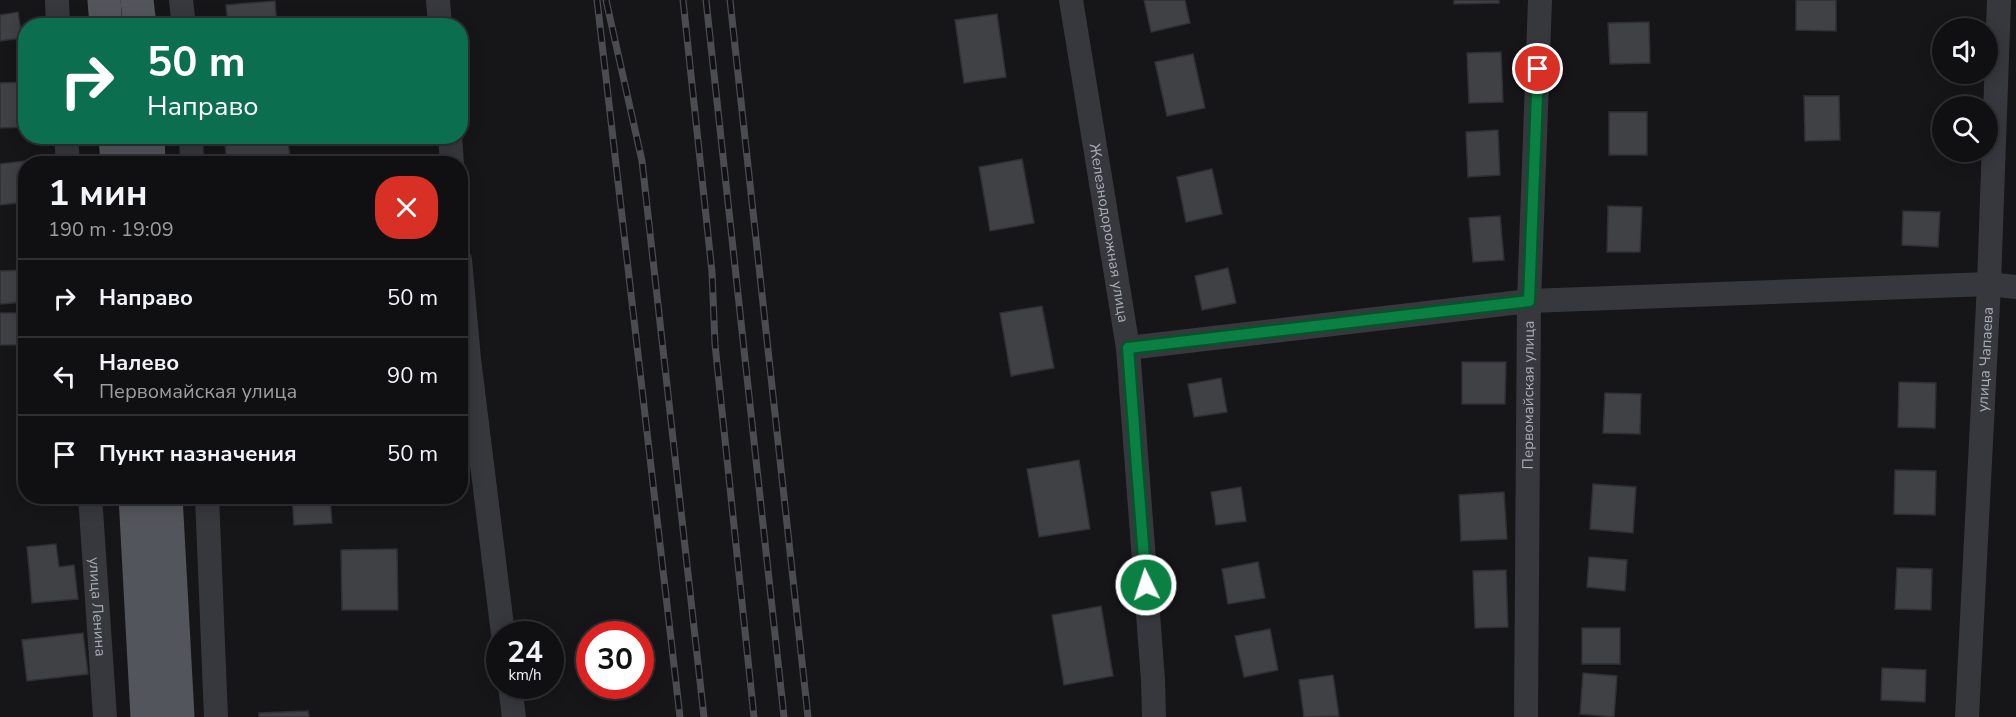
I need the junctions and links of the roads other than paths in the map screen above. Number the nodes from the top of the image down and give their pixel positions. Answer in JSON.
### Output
{"nodes":[{"id":1,"x":57,"y":0,"type":"edge"},
{"id":2,"x":104,"y":0,"type":"edge"},
{"id":3,"x":137,"y":0,"type":"edge"},
{"id":4,"x":181,"y":0,"type":"edge"},
{"id":5,"x":438,"y":0,"type":"edge"},
{"id":6,"x":1071,"y":0,"type":"edge"},
{"id":7,"x":1540,"y":0,"type":"edge"},
{"id":8,"x":1999,"y":0,"type":"edge"},
{"id":9,"x":58,"y":18,"type":"edge"},
{"id":10,"x":105,"y":18,"type":"edge"},
{"id":11,"x":139,"y":18,"type":"edge"},
{"id":12,"x":183,"y":18,"type":"edge"},
{"id":13,"x":439,"y":18,"type":"edge"},
{"id":14,"x":1989,"y":284,"type":"junction"},
{"id":15,"x":2016,"y":287,"type":"edge"},
{"id":16,"x":1529,"y":301,"type":"junction"},
{"id":17,"x":1430,"y":324,"type":"dead end"},
{"id":18,"x":468,"y":348,"type":"edge"},
{"id":19,"x":1128,"y":348,"type":"junction"},
{"id":20,"x":91,"y":504,"type":"edge"},
{"id":21,"x":135,"y":504,"type":"edge"},
{"id":22,"x":166,"y":504,"type":"edge"},
{"id":23,"x":207,"y":504,"type":"edge"},
{"id":24,"x":501,"y":621,"type":"edge"},
{"id":25,"x":512,"y":699,"type":"edge"},
{"id":26,"x":105,"y":717,"type":"edge"},
{"id":27,"x":147,"y":717,"type":"edge"},
{"id":28,"x":178,"y":717,"type":"edge"},
{"id":29,"x":216,"y":717,"type":"edge"},
{"id":30,"x":514,"y":717,"type":"edge"},
{"id":31,"x":1154,"y":717,"type":"edge"},
{"id":32,"x":1526,"y":717,"type":"edge"},
{"id":33,"x":1967,"y":717,"type":"edge"}],
"edges":[{"from":1,"to":9,"type":"street"},
{"from":2,"to":10,"type":"main road"},
{"from":3,"to":11,"type":"main road"},
{"from":4,"to":12,"type":"street"},
{"from":5,"to":13,"type":"street"},
{"from":6,"to":19,"type":"street","name":"Железнодорожная улица"},
{"from":7,"to":16,"type":"street","name":"Первомайская улица"},
{"from":8,"to":14,"type":"street","name":"улица Чапаева"},
{"from":14,"to":15,"type":"street"},
{"from":14,"to":16,"type":"street"},
{"from":14,"to":33,"type":"street","name":"улица Чапаева"},
{"from":16,"to":17,"type":"street"},
{"from":16,"to":19,"type":"street"},
{"from":16,"to":32,"type":"street","name":"Первомайская улица"},
{"from":18,"to":24,"type":"street"},
{"from":19,"to":31,"type":"street","name":"Железнодорожная улица"},
{"from":20,"to":26,"type":"street","name":"улица Ленина"},
{"from":21,"to":27,"type":"main road"},
{"from":22,"to":28,"type":"main road"},
{"from":23,"to":29,"type":"street"},
{"from":25,"to":30,"type":"street"}]}
